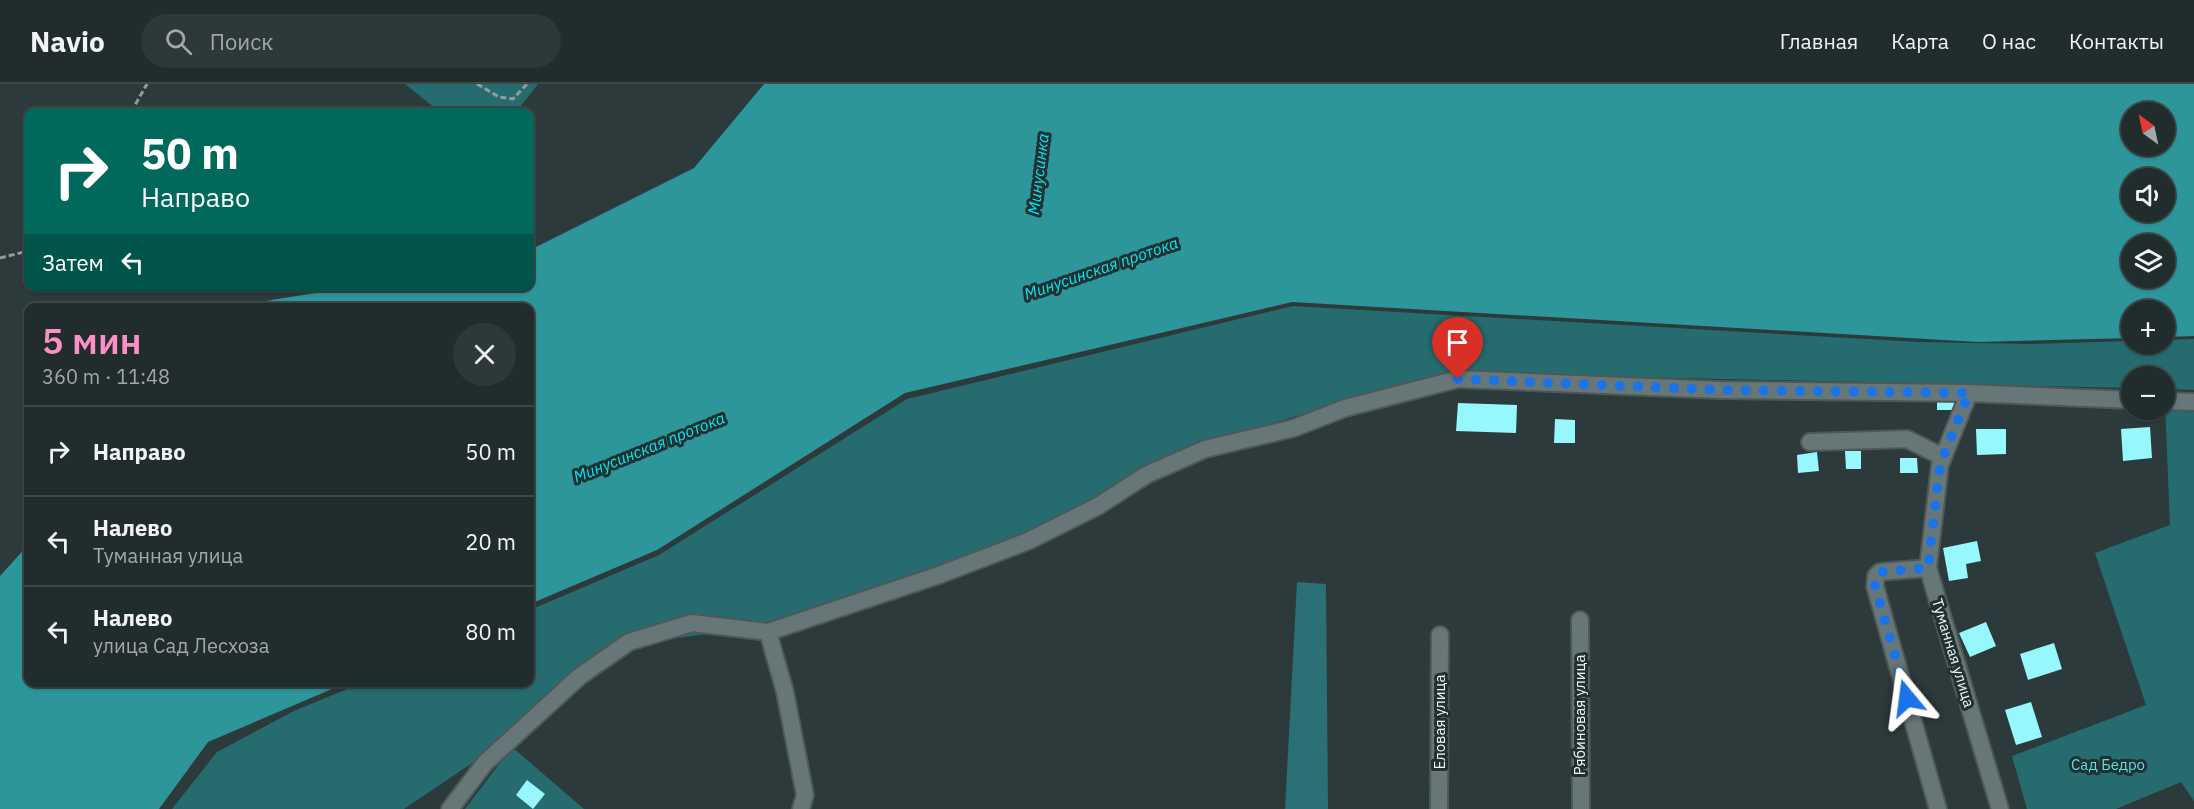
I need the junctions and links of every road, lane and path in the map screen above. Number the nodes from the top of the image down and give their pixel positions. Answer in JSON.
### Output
{"nodes":[{"id":1,"x":147,"y":84,"type":"edge"},
{"id":2,"x":477,"y":84,"type":"edge"},
{"id":3,"x":527,"y":84,"type":"edge"},
{"id":4,"x":133,"y":108,"type":"edge"},
{"id":5,"x":24,"y":252,"type":"edge"},
{"id":6,"x":0,"y":258,"type":"edge"},
{"id":7,"x":1969,"y":393,"type":"junction"},
{"id":8,"x":2121,"y":400,"type":"edge"},
{"id":9,"x":2175,"y":401,"type":"edge"},
{"id":10,"x":2194,"y":402,"type":"edge"},
{"id":11,"x":1810,"y":441,"type":"dead end"},
{"id":12,"x":1941,"y":462,"type":"junction"},
{"id":13,"x":1928,"y":568,"type":"junction"},
{"id":14,"x":1580,"y":620,"type":"dead end"},
{"id":15,"x":768,"y":632,"type":"junction"},
{"id":16,"x":1440,"y":635,"type":"dead end"},
{"id":17,"x":450,"y":809,"type":"edge"},
{"id":18,"x":801,"y":809,"type":"edge"},
{"id":19,"x":1439,"y":809,"type":"edge"},
{"id":20,"x":1581,"y":809,"type":"edge"},
{"id":21,"x":1938,"y":809,"type":"edge"},
{"id":22,"x":2000,"y":809,"type":"edge"}],
"edges":[{"from":1,"to":4,"type":"path"},
{"from":2,"to":3,"type":"path"},
{"from":5,"to":6,"type":"path"},
{"from":7,"to":8,"type":"street"},
{"from":7,"to":12,"type":"street","name":"Туманная улица"},
{"from":7,"to":15,"type":"street"},
{"from":9,"to":10,"type":"street"},
{"from":11,"to":12,"type":"street"},
{"from":12,"to":13,"type":"street","name":"Туманная улица"},
{"from":13,"to":21,"type":"street"},
{"from":13,"to":22,"type":"street","name":"Туманная улица"},
{"from":14,"to":20,"type":"street","name":"Рябиновая улица"},
{"from":15,"to":17,"type":"street"},
{"from":15,"to":18,"type":"street"},
{"from":16,"to":19,"type":"street","name":"Еловая улица"}]}
